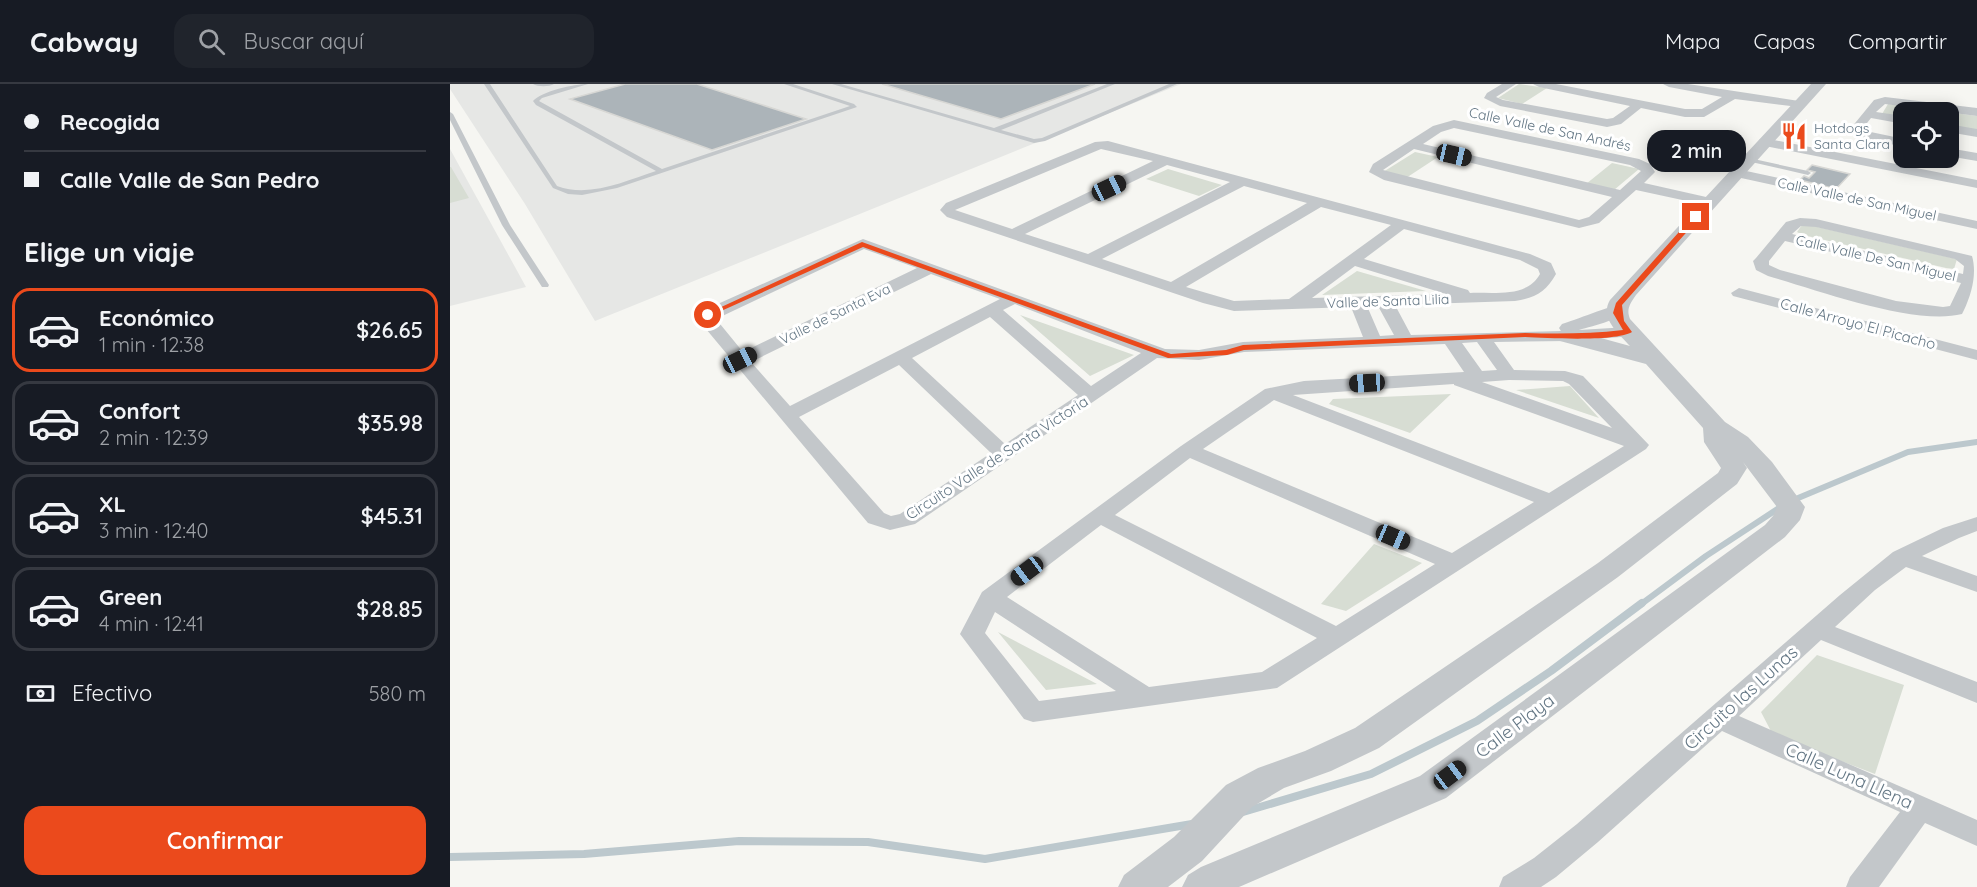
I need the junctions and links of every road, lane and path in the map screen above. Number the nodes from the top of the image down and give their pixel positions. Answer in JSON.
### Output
{"nodes":[{"id":1,"x":488,"y":84,"type":"edge"},
{"id":2,"x":536,"y":84,"type":"edge"},
{"id":3,"x":551,"y":84,"type":"edge"},
{"id":4,"x":585,"y":84,"type":"edge"},
{"id":5,"x":787,"y":84,"type":"edge"},
{"id":6,"x":835,"y":84,"type":"edge"},
{"id":7,"x":1112,"y":84,"type":"edge"},
{"id":8,"x":1174,"y":84,"type":"edge"},
{"id":9,"x":1510,"y":84,"type":"edge"},
{"id":10,"x":1539,"y":84,"type":"edge"},
{"id":11,"x":1669,"y":84,"type":"edge"},
{"id":12,"x":1819,"y":84,"type":"edge"},
{"id":13,"x":1742,"y":89,"type":"edge"},
{"id":14,"x":1730,"y":95,"type":"junction"},
{"id":15,"x":1802,"y":101,"type":"junction"},
{"id":16,"x":1639,"y":104,"type":"junction"},
{"id":17,"x":1977,"y":112,"type":"edge"},
{"id":18,"x":450,"y":114,"type":"edge"},
{"id":19,"x":1869,"y":114,"type":"junction"},
{"id":20,"x":1893,"y":118,"type":"edge"},
{"id":21,"x":994,"y":130,"type":"junction"},
{"id":22,"x":1959,"y":130,"type":"edge"},
{"id":23,"x":1977,"y":133,"type":"edge"},
{"id":24,"x":1893,"y":140,"type":"edge"},
{"id":25,"x":1764,"y":142,"type":"junction"},
{"id":26,"x":1412,"y":145,"type":"junction"},
{"id":27,"x":1959,"y":154,"type":"edge"},
{"id":28,"x":1977,"y":157,"type":"edge"},
{"id":29,"x":1166,"y":160,"type":"junction"},
{"id":30,"x":1743,"y":167,"type":"junction"},
{"id":31,"x":663,"y":172,"type":"junction"},
{"id":32,"x":1808,"y":173,"type":"dead end"},
{"id":33,"x":1242,"y":181,"type":"junction"},
{"id":34,"x":1638,"y":182,"type":"junction"},
{"id":35,"x":1977,"y":184,"type":"edge"},
{"id":36,"x":1623,"y":195,"type":"junction"},
{"id":37,"x":1713,"y":199,"type":"junction"},
{"id":38,"x":1319,"y":202,"type":"junction"},
{"id":39,"x":1883,"y":205,"type":"junction"},
{"id":40,"x":1904,"y":210,"type":"junction"},
{"id":41,"x":1402,"y":224,"type":"junction"},
{"id":42,"x":1977,"y":225,"type":"edge"},
{"id":43,"x":1013,"y":234,"type":"junction"},
{"id":44,"x":1867,"y":234,"type":"junction"},
{"id":45,"x":1782,"y":236,"type":"junction"},
{"id":46,"x":1887,"y":239,"type":"junction"},
{"id":47,"x":1089,"y":260,"type":"junction"},
{"id":48,"x":1354,"y":261,"type":"junction"},
{"id":49,"x":930,"y":268,"type":"junction"},
{"id":50,"x":1970,"y":280,"type":"junction"},
{"id":51,"x":545,"y":285,"type":"dead end"},
{"id":52,"x":1173,"y":288,"type":"junction"},
{"id":53,"x":1739,"y":292,"type":"dead end"},
{"id":54,"x":1014,"y":298,"type":"junction"},
{"id":55,"x":1476,"y":298,"type":"junction"},
{"id":56,"x":1384,"y":301,"type":"junction"},
{"id":57,"x":1357,"y":302,"type":"junction"},
{"id":58,"x":1292,"y":305,"type":"junction"},
{"id":59,"x":1618,"y":309,"type":"junction"},
{"id":60,"x":992,"y":310,"type":"junction"},
{"id":61,"x":1628,"y":332,"type":"junction"},
{"id":62,"x":1525,"y":335,"type":"junction"},
{"id":63,"x":1568,"y":336,"type":"junction"},
{"id":64,"x":1482,"y":337,"type":"junction"},
{"id":65,"x":1450,"y":338,"type":"junction"},
{"id":66,"x":1406,"y":340,"type":"junction"},
{"id":67,"x":1374,"y":342,"type":"junction"},
{"id":68,"x":1148,"y":350,"type":"junction"},
{"id":69,"x":1977,"y":355,"type":"edge"},
{"id":70,"x":902,"y":358,"type":"junction"},
{"id":71,"x":740,"y":360,"type":"junction"},
{"id":72,"x":1658,"y":360,"type":"junction"},
{"id":73,"x":1509,"y":375,"type":"junction"},
{"id":74,"x":1476,"y":376,"type":"junction"},
{"id":75,"x":1452,"y":378,"type":"junction"},
{"id":76,"x":1272,"y":393,"type":"junction"},
{"id":77,"x":1091,"y":396,"type":"junction"},
{"id":78,"x":788,"y":415,"type":"junction"},
{"id":79,"x":1716,"y":427,"type":"junction"},
{"id":80,"x":1639,"y":445,"type":"junction"},
{"id":81,"x":1188,"y":450,"type":"junction"},
{"id":82,"x":1004,"y":454,"type":"junction"},
{"id":83,"x":1551,"y":501,"type":"junction"},
{"id":84,"x":1100,"y":516,"type":"junction"},
{"id":85,"x":1977,"y":524,"type":"edge"},
{"id":86,"x":1901,"y":557,"type":"junction"},
{"id":87,"x":1454,"y":563,"type":"junction"},
{"id":88,"x":1977,"y":584,"type":"edge"},
{"id":89,"x":990,"y":598,"type":"junction"},
{"id":90,"x":1817,"y":629,"type":"junction"},
{"id":91,"x":1338,"y":637,"type":"junction"},
{"id":92,"x":1977,"y":693,"type":"edge"},
{"id":93,"x":1144,"y":698,"type":"junction"},
{"id":94,"x":1720,"y":719,"type":"junction"},
{"id":95,"x":1920,"y":808,"type":"junction"},
{"id":96,"x":1977,"y":833,"type":"edge"},
{"id":97,"x":1138,"y":887,"type":"edge"},
{"id":98,"x":1202,"y":887,"type":"edge"},
{"id":99,"x":1515,"y":887,"type":"edge"},
{"id":100,"x":1861,"y":887,"type":"edge"}],
"edges":[{"from":1,"to":31,"type":"lane"},
{"from":2,"to":3,"type":"lane"},
{"from":4,"to":31,"type":"lane"},
{"from":5,"to":31,"type":"lane"},
{"from":6,"to":21,"type":"lane"},
{"from":7,"to":21,"type":"lane"},
{"from":8,"to":21,"type":"lane"},
{"from":9,"to":16,"type":"street"},
{"from":10,"to":16,"type":"street"},
{"from":11,"to":14,"type":"street"},
{"from":12,"to":15,"type":"street"},
{"from":13,"to":14,"type":"street"},
{"from":13,"to":15,"type":"street"},
{"from":14,"to":16,"type":"street"},
{"from":15,"to":25,"type":"street"},
{"from":17,"to":19,"type":"street"},
{"from":18,"to":51,"type":"lane"},
{"from":19,"to":20,"type":"street"},
{"from":19,"to":24,"type":"street"},
{"from":22,"to":23,"type":"street"},
{"from":25,"to":30,"type":"street"},
{"from":25,"to":35,"type":"street"},
{"from":26,"to":34,"type":"street","name":"Calle Valle de San Andrés"},
{"from":26,"to":36,"type":"street"},
{"from":26,"to":36,"type":"street","name":"Calle Valle de San Andrés"},
{"from":27,"to":28,"type":"street"},
{"from":29,"to":33,"type":"street","name":"Valle de Santa Lilia"},
{"from":29,"to":43,"type":"street"},
{"from":29,"to":43,"type":"street","name":"Valle de Santa Lilia"},
{"from":30,"to":32,"type":"lane"},
{"from":30,"to":37,"type":"street"},
{"from":30,"to":39,"type":"street","name":"Calle Valle de San Miguel"},
{"from":33,"to":38,"type":"street","name":"Valle de Santa Lilia"},
{"from":33,"to":47,"type":"street"},
{"from":34,"to":36,"type":"street","name":"Calle Valle de San Andrés"},
{"from":34,"to":37,"type":"street"},
{"from":37,"to":59,"type":"street"},
{"from":38,"to":41,"type":"street","name":"Valle de Santa Lilia"},
{"from":38,"to":52,"type":"street"},
{"from":39,"to":40,"type":"street","name":"Calle Valle de San Miguel"},
{"from":39,"to":44,"type":"street"},
{"from":40,"to":42,"type":"street","name":"Calle Valle de San Miguel"},
{"from":40,"to":46,"type":"street"},
{"from":41,"to":48,"type":"street"},
{"from":41,"to":55,"type":"street","name":"Valle de Santa Lilia"},
{"from":43,"to":47,"type":"street","name":"Valle de Santa Lilia"},
{"from":44,"to":45,"type":"street"},
{"from":44,"to":46,"type":"street"},
{"from":45,"to":50,"type":"street","name":"Calle Valle De San Miguel"},
{"from":45,"to":50,"type":"street"},
{"from":46,"to":50,"type":"street"},
{"from":47,"to":52,"type":"street","name":"Valle de Santa Lilia"},
{"from":48,"to":55,"type":"street"},
{"from":48,"to":58,"type":"street"},
{"from":49,"to":54,"type":"street","name":"Circuito Valle de Santa Victoria"},
{"from":49,"to":71,"type":"street","name":"Valle de Santa Eva"},
{"from":49,"to":71,"type":"street","name":"Circuito Valle de Santa Victoria"},
{"from":52,"to":58,"type":"street","name":"Valle de Santa Lilia"},
{"from":53,"to":69,"type":"street","name":"Calle Arroyo El Picacho"},
{"from":54,"to":60,"type":"street"},
{"from":54,"to":68,"type":"street","name":"Circuito Valle de Santa Victoria"},
{"from":55,"to":56,"type":"street","name":"Valle de Santa Lilia"},
{"from":56,"to":57,"type":"street","name":"Valle de Santa Lilia"},
{"from":56,"to":66,"type":"street"},
{"from":57,"to":58,"type":"street","name":"Valle de Santa Lilia"},
{"from":57,"to":67,"type":"street"},
{"from":59,"to":61,"type":"street"},
{"from":59,"to":62,"type":"street"},
{"from":60,"to":70,"type":"street"},
{"from":60,"to":77,"type":"street"},
{"from":61,"to":63,"type":"street","name":"Circuito Valle de Santa Victoria"},
{"from":61,"to":72,"type":"street"},
{"from":62,"to":63,"type":"street","name":"Circuito Valle de Santa Victoria"},
{"from":62,"to":64,"type":"street","name":"Circuito Valle de Santa Victoria"},
{"from":63,"to":72,"type":"street"},
{"from":64,"to":65,"type":"street","name":"Circuito Valle de Santa Victoria"},
{"from":64,"to":73,"type":"street"},
{"from":65,"to":66,"type":"street","name":"Circuito Valle de Santa Victoria"},
{"from":65,"to":74,"type":"street"},
{"from":66,"to":67,"type":"street","name":"Circuito Valle de Santa Victoria"},
{"from":67,"to":68,"type":"street","name":"Circuito Valle de Santa Victoria"},
{"from":68,"to":77,"type":"street","name":"Circuito Valle de Santa Victoria"},
{"from":70,"to":78,"type":"street"},
{"from":70,"to":82,"type":"street"},
{"from":71,"to":78,"type":"street","name":"Circuito Valle de Santa Victoria"},
{"from":72,"to":79,"type":"street"},
{"from":73,"to":74,"type":"street"},
{"from":73,"to":80,"type":"street"},
{"from":74,"to":75,"type":"street"},
{"from":75,"to":76,"type":"street"},
{"from":75,"to":80,"type":"street"},
{"from":76,"to":81,"type":"street"},
{"from":76,"to":83,"type":"street"},
{"from":77,"to":82,"type":"street","name":"Circuito Valle de Santa Victoria"},
{"from":78,"to":82,"type":"street","name":"Circuito Valle de Santa Victoria"},
{"from":79,"to":97,"type":"street"},
{"from":79,"to":98,"type":"street","name":"Calle Playa"},
{"from":80,"to":83,"type":"street"},
{"from":81,"to":84,"type":"street"},
{"from":81,"to":87,"type":"street"},
{"from":83,"to":87,"type":"street"},
{"from":84,"to":89,"type":"street"},
{"from":84,"to":91,"type":"street"},
{"from":85,"to":86,"type":"street","name":"Circuito las Lunas"},
{"from":86,"to":88,"type":"street"},
{"from":86,"to":90,"type":"street","name":"Circuito las Lunas"},
{"from":87,"to":91,"type":"street"},
{"from":89,"to":93,"type":"street"},
{"from":89,"to":93,"type":"street"},
{"from":90,"to":92,"type":"street"},
{"from":90,"to":94,"type":"street","name":"Circuito las Lunas"},
{"from":91,"to":93,"type":"street"},
{"from":94,"to":95,"type":"street","name":"Calle Luna Llena"},
{"from":94,"to":99,"type":"street","name":"Circuito las Lunas"},
{"from":95,"to":96,"type":"street","name":"Calle Luna Llena"},
{"from":95,"to":100,"type":"street"}]}
